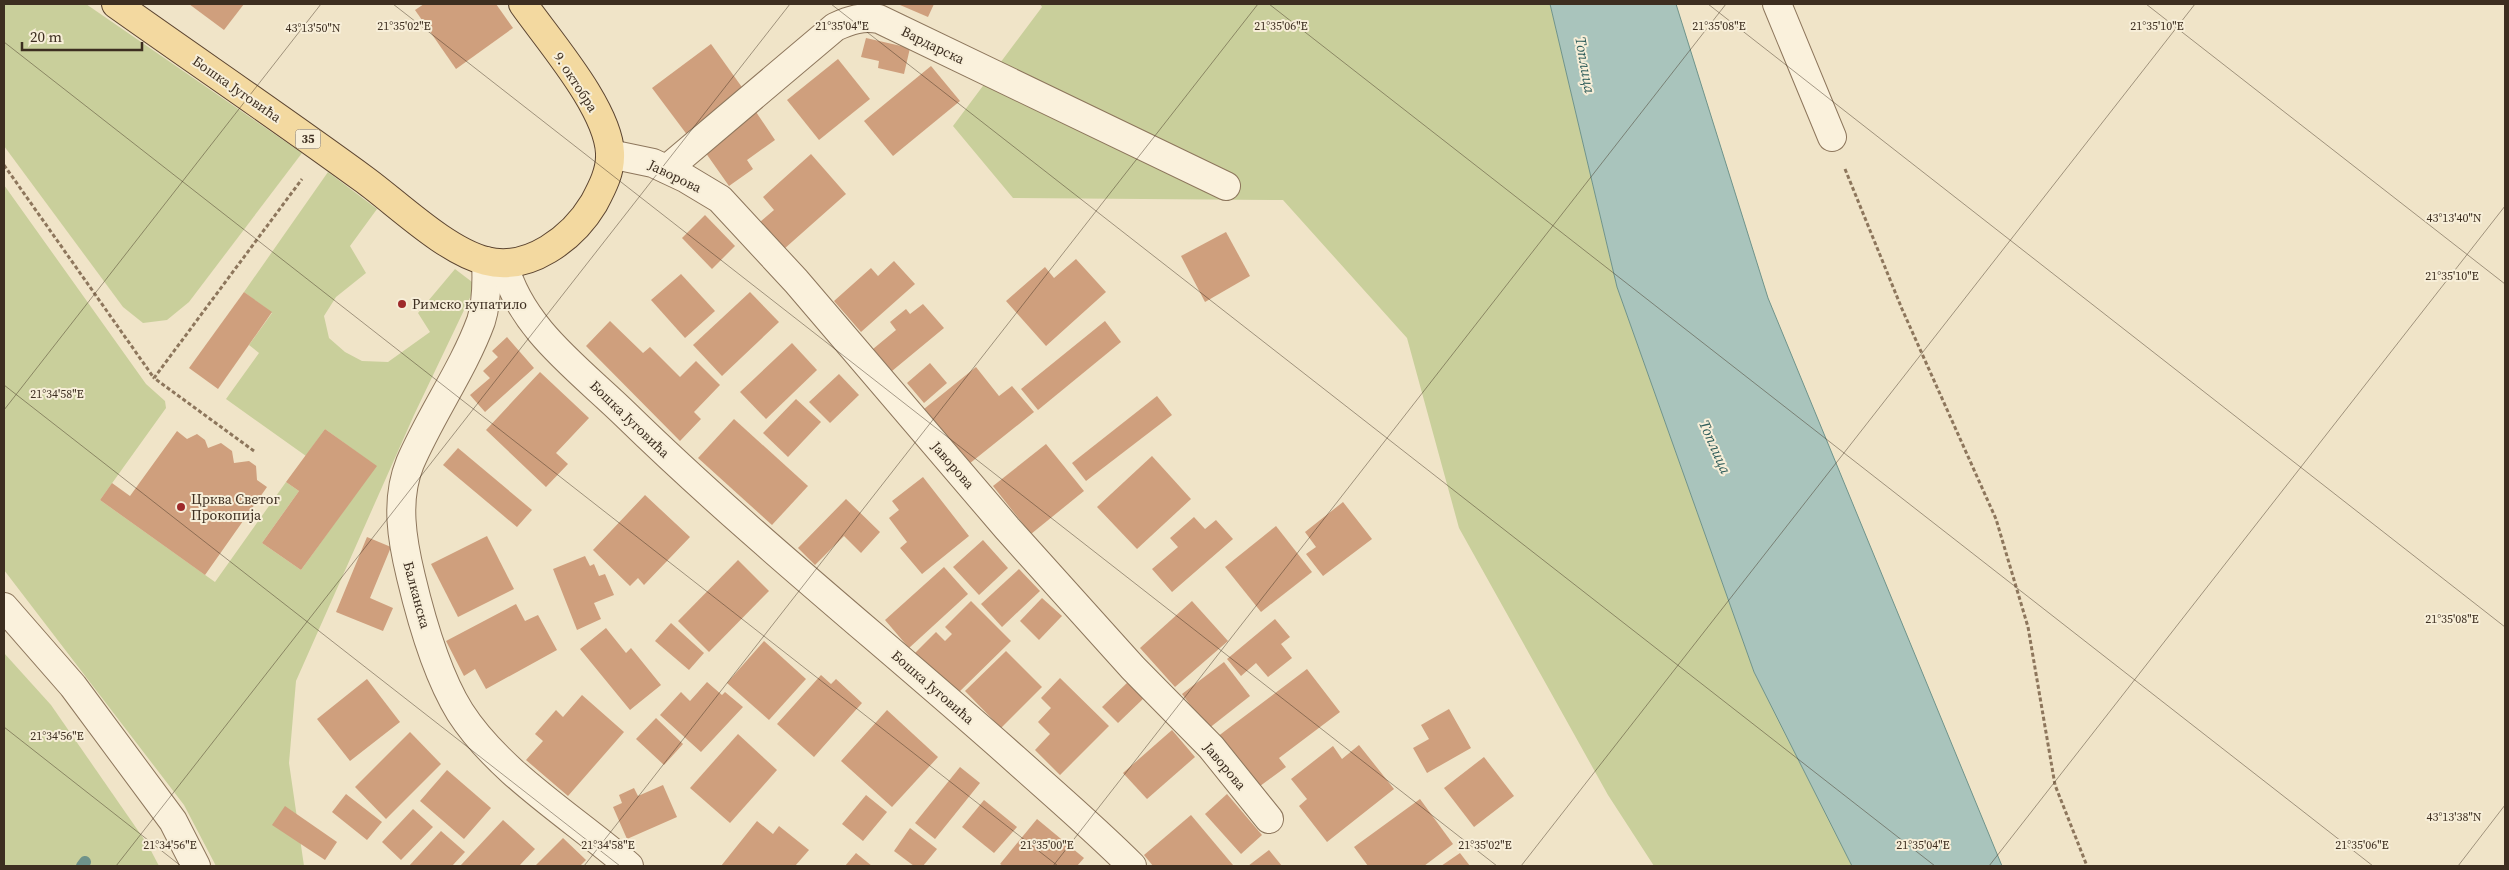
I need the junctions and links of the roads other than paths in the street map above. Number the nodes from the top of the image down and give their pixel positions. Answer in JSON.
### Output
{"nodes":[{"id":1,"x":116,"y":4,"type":"edge"},
{"id":2,"x":523,"y":4,"type":"edge"},
{"id":3,"x":1777,"y":4,"type":"edge"},
{"id":4,"x":1832,"y":138,"type":"road end"},
{"id":5,"x":610,"y":154,"type":"junction"},
{"id":6,"x":667,"y":169,"type":"junction"},
{"id":7,"x":1226,"y":186,"type":"dead end"},
{"id":8,"x":495,"y":262,"type":"junction"},
{"id":9,"x":4,"y":607,"type":"edge"},
{"id":10,"x":1269,"y":819,"type":"dead end"},
{"id":11,"x":196,"y":866,"type":"edge"},
{"id":12,"x":629,"y":866,"type":"edge"},
{"id":13,"x":1132,"y":866,"type":"edge"}],
"edges":[{"from":1,"to":8,"type":"main road","name":"Бошка Југовића","number":"35"},
{"from":2,"to":5,"type":"main road","name":"9. октобра"},
{"from":3,"to":4,"type":"street"},
{"from":5,"to":6,"type":"street","name":"Јаворова"},
{"from":5,"to":8,"type":"main road","name":"9. октобра"},
{"from":6,"to":7,"type":"street","name":"Вардарска"},
{"from":6,"to":10,"type":"street","name":"Јаворова"},
{"from":8,"to":12,"type":"street","name":"Балканска"},
{"from":8,"to":13,"type":"street","name":"Бошка Југовића"},
{"from":9,"to":11,"type":"street"}]}
